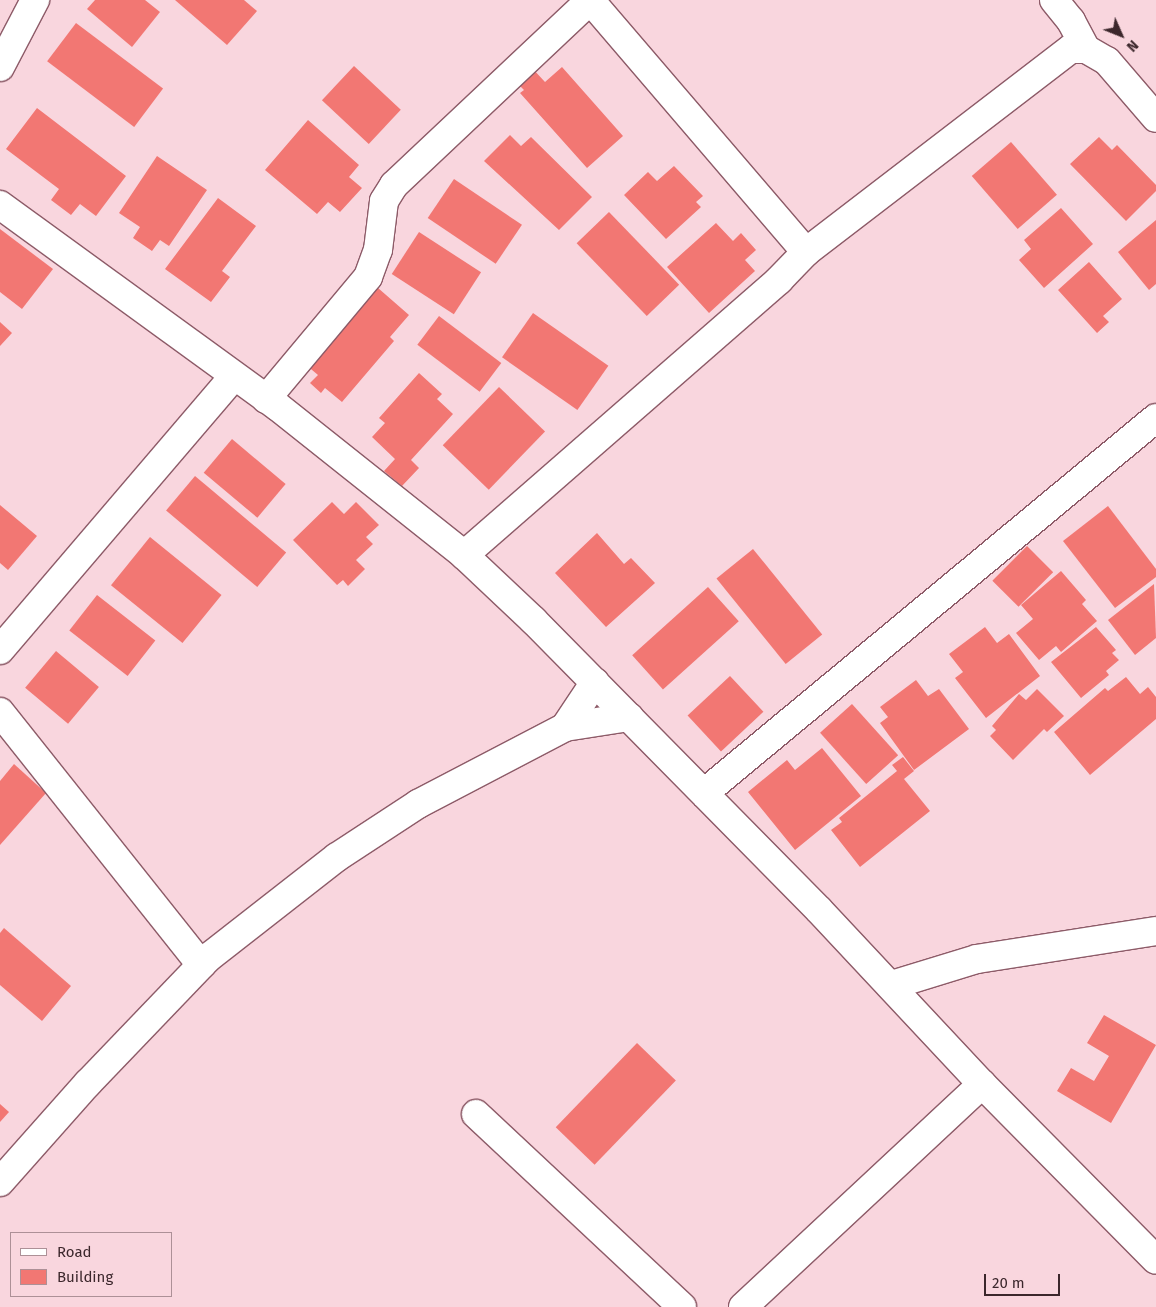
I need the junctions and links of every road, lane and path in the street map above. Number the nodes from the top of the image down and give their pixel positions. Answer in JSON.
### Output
{"nodes":[{"id":1,"x":35,"y":0,"type":"edge"},
{"id":2,"x":1054,"y":0,"type":"edge"},
{"id":3,"x":1086,"y":49,"type":"junction"},
{"id":4,"x":0,"y":67,"type":"edge"},
{"id":5,"x":1156,"y":118,"type":"edge"},
{"id":6,"x":0,"y":205,"type":"edge"},
{"id":7,"x":806,"y":252,"type":"junction"},
{"id":8,"x":234,"y":376,"type":"junction"},
{"id":9,"x":266,"y":399,"type":"junction"},
{"id":10,"x":1156,"y":418,"type":"edge"},
{"id":11,"x":464,"y":555,"type":"junction"},
{"id":12,"x":0,"y":650,"type":"edge"},
{"id":13,"x":595,"y":682,"type":"junction"},
{"id":14,"x":0,"y":712,"type":"edge"},
{"id":15,"x":629,"y":717,"type":"junction"},
{"id":16,"x":565,"y":727,"type":"junction"},
{"id":17,"x":704,"y":793,"type":"junction"},
{"id":18,"x":1156,"y":931,"type":"edge"},
{"id":19,"x":202,"y":965,"type":"junction"},
{"id":20,"x":892,"y":985,"type":"junction"},
{"id":21,"x":982,"y":1084,"type":"junction"},
{"id":22,"x":476,"y":1114,"type":"dead end"},
{"id":23,"x":0,"y":1182,"type":"edge"},
{"id":24,"x":1156,"y":1260,"type":"edge"},
{"id":25,"x":682,"y":1307,"type":"edge"},
{"id":26,"x":743,"y":1307,"type":"edge"}],
"edges":[{"from":1,"to":4,"type":"street"},
{"from":2,"to":3,"type":"street"},
{"from":3,"to":5,"type":"street"},
{"from":3,"to":7,"type":"street"},
{"from":6,"to":8,"type":"street"},
{"from":7,"to":9,"type":"street"},
{"from":7,"to":11,"type":"street"},
{"from":8,"to":9,"type":"street"},
{"from":8,"to":12,"type":"street"},
{"from":9,"to":11,"type":"street"},
{"from":10,"to":17,"type":"street"},
{"from":11,"to":13,"type":"street"},
{"from":13,"to":15,"type":"street"},
{"from":13,"to":16,"type":"street"},
{"from":14,"to":19,"type":"street"},
{"from":15,"to":16,"type":"street"},
{"from":15,"to":17,"type":"street"},
{"from":16,"to":19,"type":"street"},
{"from":17,"to":20,"type":"street"},
{"from":18,"to":20,"type":"street"},
{"from":19,"to":23,"type":"street"},
{"from":20,"to":21,"type":"street"},
{"from":21,"to":24,"type":"street"},
{"from":21,"to":26,"type":"street"},
{"from":22,"to":25,"type":"street"}]}
